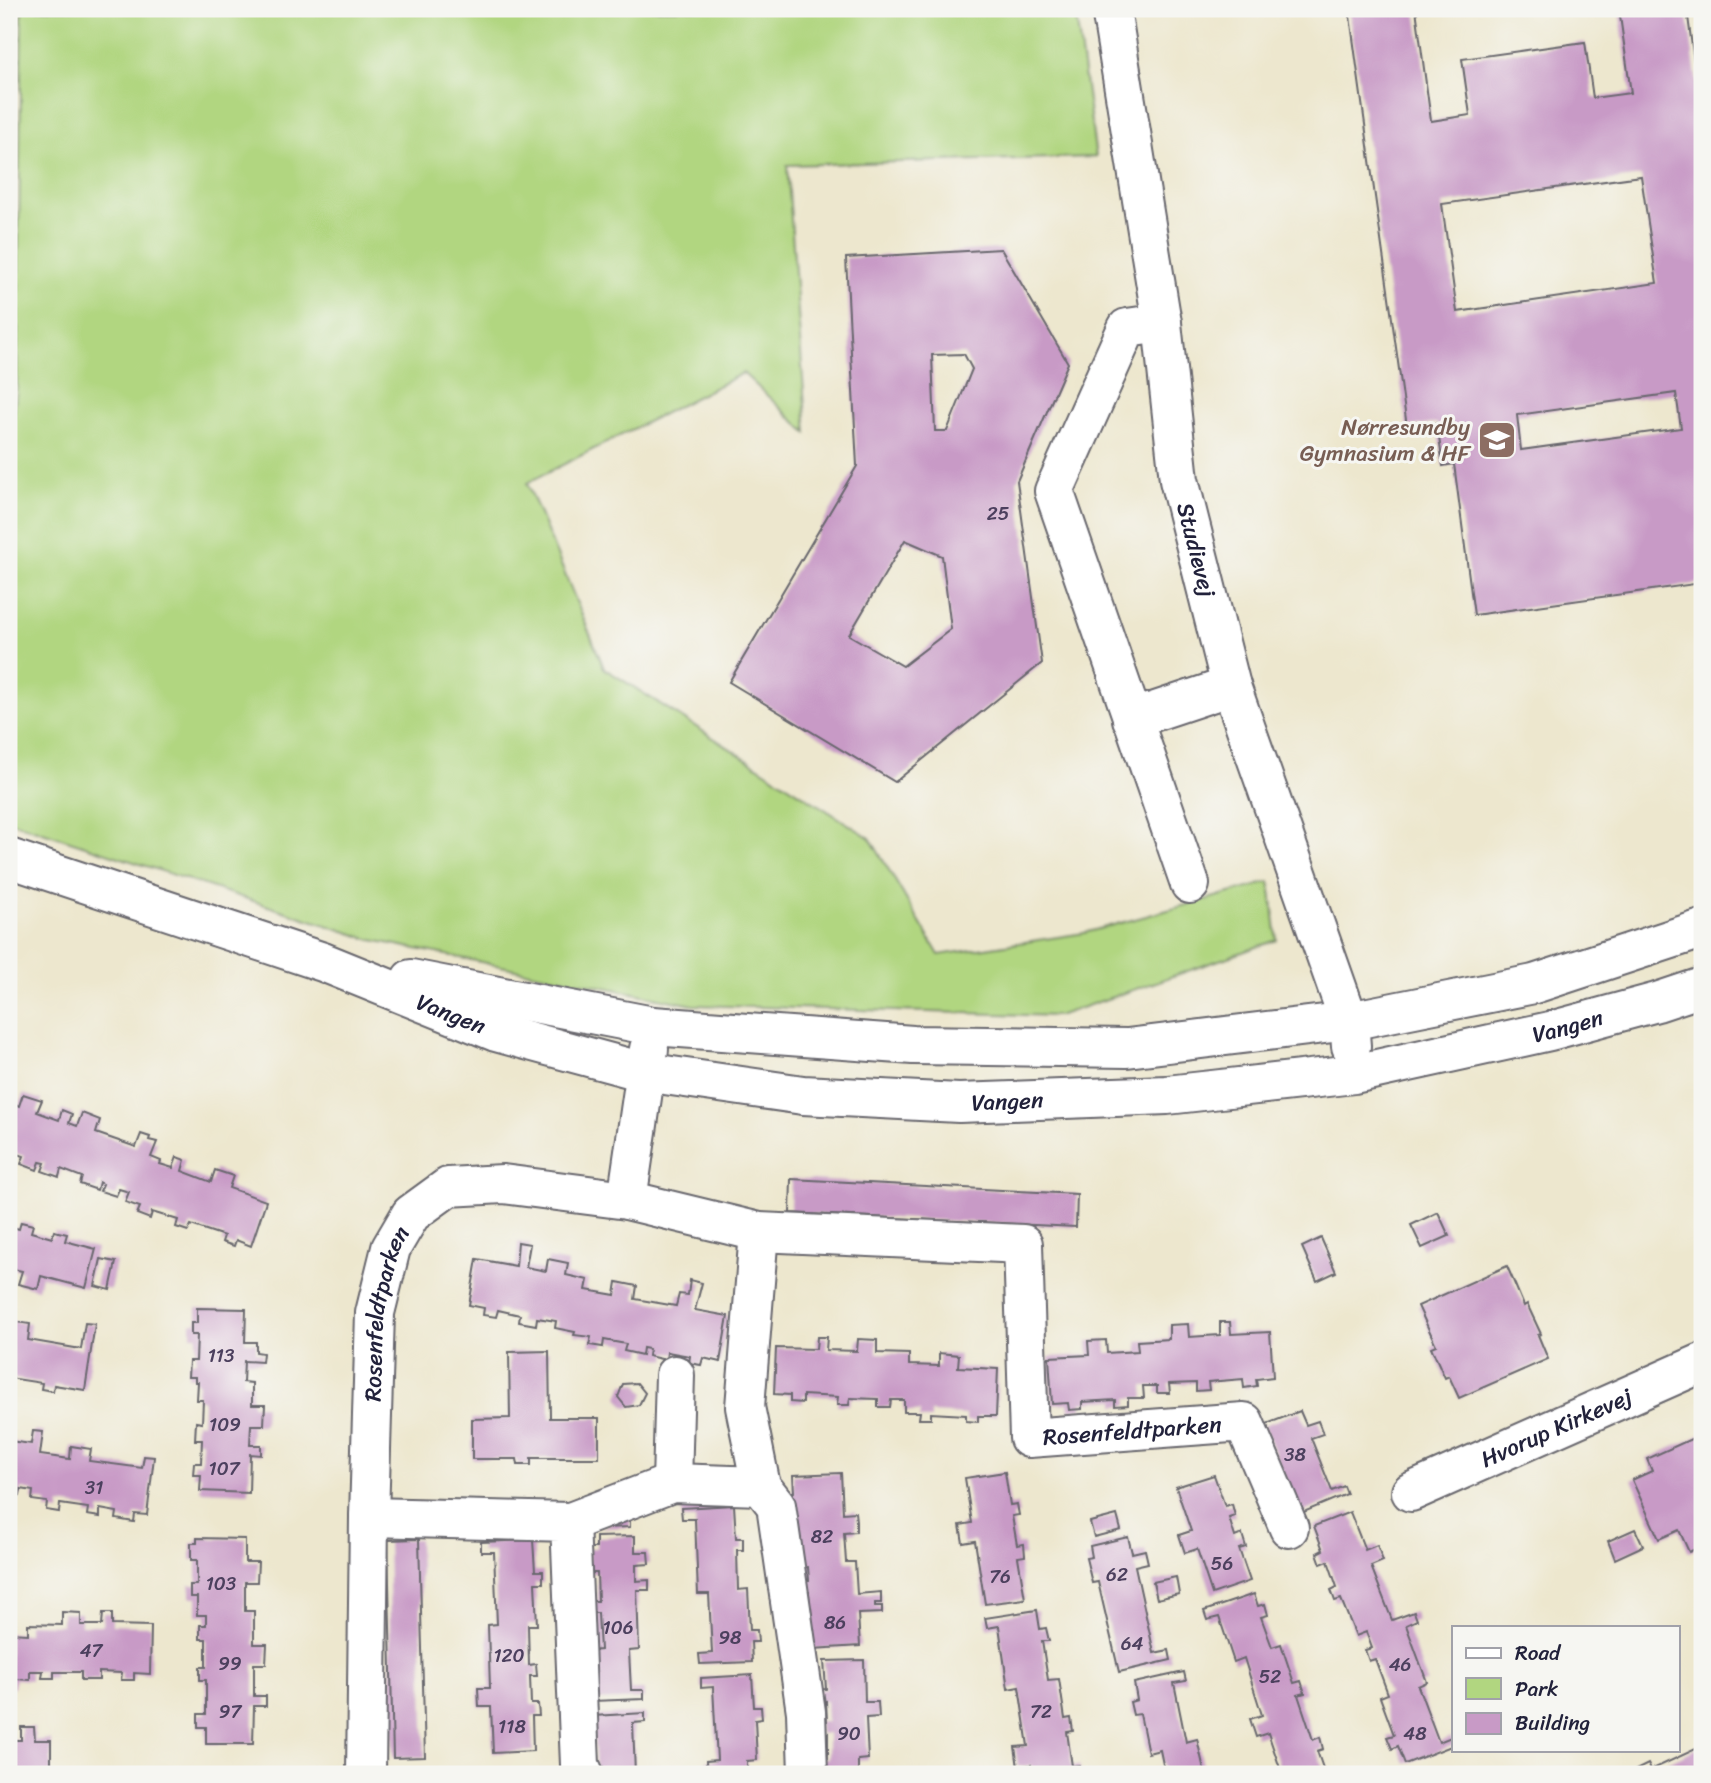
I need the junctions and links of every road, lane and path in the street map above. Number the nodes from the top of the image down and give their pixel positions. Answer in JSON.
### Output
{"nodes":[{"id":1,"x":1111,"y":9,"type":"edge"},
{"id":2,"x":1162,"y":323,"type":"junction"},
{"id":3,"x":1231,"y":686,"type":"junction"},
{"id":4,"x":1132,"y":719,"type":"junction"},
{"id":5,"x":9,"y":858,"type":"edge"},
{"id":6,"x":1191,"y":884,"type":"dead end"},
{"id":7,"x":1702,"y":929,"type":"edge"},
{"id":8,"x":323,"y":962,"type":"junction"},
{"id":9,"x":1702,"y":987,"type":"edge"},
{"id":10,"x":1349,"y":1021,"type":"junction"},
{"id":11,"x":653,"y":1026,"type":"junction"},
{"id":12,"x":645,"y":1072,"type":"junction"},
{"id":13,"x":1354,"y":1074,"type":"junction"},
{"id":14,"x":627,"y":1200,"type":"junction"},
{"id":15,"x":759,"y":1232,"type":"junction"},
{"id":16,"x":1702,"y":1363,"type":"edge"},
{"id":17,"x":675,"y":1375,"type":"dead end"},
{"id":18,"x":673,"y":1483,"type":"junction"},
{"id":19,"x":761,"y":1486,"type":"junction"},
{"id":20,"x":1411,"y":1492,"type":"dead end"},
{"id":21,"x":369,"y":1517,"type":"junction"},
{"id":22,"x":570,"y":1522,"type":"junction"},
{"id":23,"x":1289,"y":1528,"type":"dead end"},
{"id":24,"x":366,"y":1774,"type":"edge"},
{"id":25,"x":584,"y":1774,"type":"edge"},
{"id":26,"x":808,"y":1774,"type":"edge"}],
"edges":[{"from":1,"to":2,"type":"street","name":"Studievej"},
{"from":2,"to":3,"type":"street","name":"Studievej"},
{"from":2,"to":4,"type":"street"},
{"from":3,"to":4,"type":"street"},
{"from":3,"to":10,"type":"street","name":"Studievej"},
{"from":4,"to":6,"type":"street"},
{"from":5,"to":8,"type":"street","name":"Vangen"},
{"from":7,"to":10,"type":"street","name":"Vangen"},
{"from":8,"to":11,"type":"street","name":"Vangen"},
{"from":8,"to":12,"type":"street","name":"Vangen"},
{"from":9,"to":13,"type":"street","name":"Vangen"},
{"from":10,"to":11,"type":"street","name":"Vangen"},
{"from":10,"to":13,"type":"street","name":"Studievej"},
{"from":11,"to":12,"type":"street"},
{"from":12,"to":13,"type":"street","name":"Vangen"},
{"from":12,"to":14,"type":"street"},
{"from":14,"to":15,"type":"street","name":"Rosenfeldtparken"},
{"from":14,"to":21,"type":"street","name":"Rosenfeldtparken"},
{"from":15,"to":19,"type":"street"},
{"from":15,"to":23,"type":"street","name":"Rosenfeldtparken"},
{"from":16,"to":20,"type":"street","name":"Hvorup Kirkevej"},
{"from":17,"to":18,"type":"street"},
{"from":18,"to":19,"type":"street"},
{"from":18,"to":22,"type":"street"},
{"from":19,"to":26,"type":"street"},
{"from":21,"to":22,"type":"street"},
{"from":21,"to":24,"type":"street","name":"Rosenfeldtparken"},
{"from":22,"to":25,"type":"street"}]}
